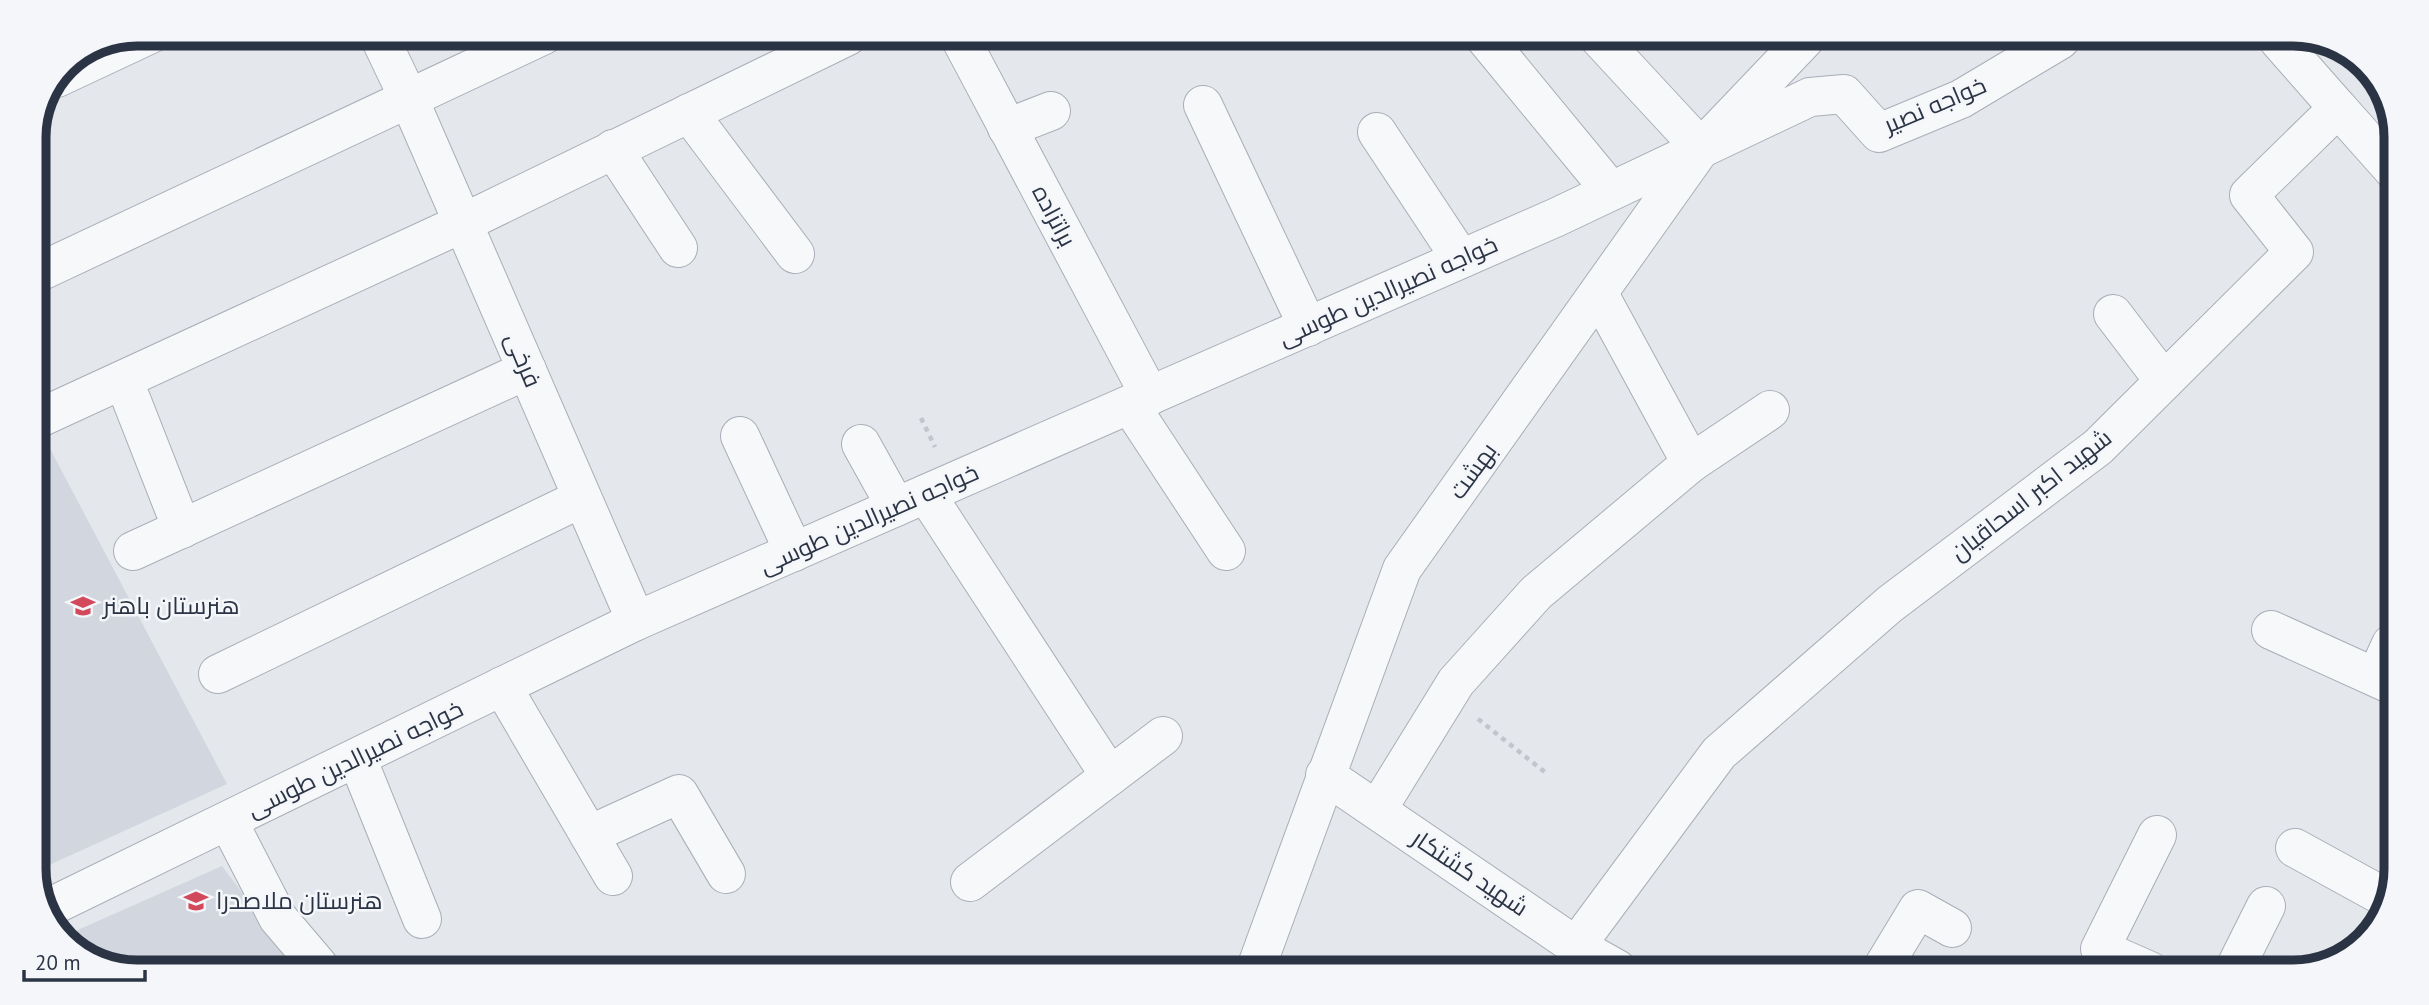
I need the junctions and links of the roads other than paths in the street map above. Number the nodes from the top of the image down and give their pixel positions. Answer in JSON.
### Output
{"nodes":[{"id":1,"x":383,"y":45,"type":"edge"},
{"id":2,"x":523,"y":45,"type":"edge"},
{"id":3,"x":829,"y":45,"type":"edge"},
{"id":4,"x":964,"y":45,"type":"edge"},
{"id":5,"x":1491,"y":45,"type":"edge"},
{"id":6,"x":1605,"y":45,"type":"edge"},
{"id":7,"x":1799,"y":45,"type":"edge"},
{"id":8,"x":2052,"y":45,"type":"edge"},
{"id":9,"x":2283,"y":45,"type":"edge"},
{"id":10,"x":125,"y":46,"type":"edge"},
{"id":11,"x":76,"y":69,"type":"edge"},
{"id":12,"x":410,"y":99,"type":"junction"},
{"id":13,"x":1203,"y":105,"type":"dead end"},
{"id":14,"x":2338,"y":107,"type":"junction"},
{"id":15,"x":1051,"y":111,"type":"dead end"},
{"id":16,"x":689,"y":113,"type":"junction"},
{"id":17,"x":1007,"y":128,"type":"junction"},
{"id":18,"x":1377,"y":132,"type":"dead end"},
{"id":19,"x":1701,"y":148,"type":"junction"},
{"id":20,"x":613,"y":149,"type":"junction"},
{"id":21,"x":2383,"y":158,"type":"edge"},
{"id":22,"x":1611,"y":191,"type":"junction"},
{"id":23,"x":463,"y":223,"type":"junction"},
{"id":24,"x":678,"y":248,"type":"dead end"},
{"id":25,"x":795,"y":254,"type":"dead end"},
{"id":26,"x":1461,"y":259,"type":"junction"},
{"id":27,"x":46,"y":269,"type":"edge"},
{"id":28,"x":1599,"y":294,"type":"junction"},
{"id":29,"x":2113,"y":314,"type":"dead end"},
{"id":30,"x":1308,"y":327,"type":"junction"},
{"id":31,"x":527,"y":370,"type":"junction"},
{"id":32,"x":124,"y":381,"type":"junction"},
{"id":33,"x":2164,"y":381,"type":"junction"},
{"id":34,"x":1140,"y":400,"type":"junction"},
{"id":35,"x":1770,"y":410,"type":"dead end"},
{"id":36,"x":46,"y":415,"type":"edge"},
{"id":37,"x":740,"y":436,"type":"dead end"},
{"id":38,"x":861,"y":444,"type":"dead end"},
{"id":39,"x":1691,"y":463,"type":"junction"},
{"id":40,"x":582,"y":498,"type":"junction"},
{"id":41,"x":911,"y":501,"type":"junction"},
{"id":42,"x":182,"y":528,"type":"junction"},
{"id":43,"x":133,"y":551,"type":"dead end"},
{"id":44,"x":1226,"y":551,"type":"dead end"},
{"id":45,"x":794,"y":552,"type":"junction"},
{"id":46,"x":636,"y":621,"type":"junction"},
{"id":47,"x":2272,"y":630,"type":"dead end"},
{"id":48,"x":2384,"y":667,"type":"edge"},
{"id":49,"x":218,"y":674,"type":"dead end"},
{"id":50,"x":502,"y":686,"type":"junction"},
{"id":51,"x":1163,"y":736,"type":"dead end"},
{"id":52,"x":358,"y":758,"type":"junction"},
{"id":53,"x":1325,"y":775,"type":"junction"},
{"id":54,"x":1110,"y":776,"type":"junction"},
{"id":55,"x":1377,"y":810,"type":"junction"},
{"id":56,"x":228,"y":821,"type":"junction"},
{"id":57,"x":589,"y":835,"type":"junction"},
{"id":58,"x":2157,"y":835,"type":"dead end"},
{"id":59,"x":2295,"y":848,"type":"dead end"},
{"id":60,"x":726,"y":874,"type":"dead end"},
{"id":61,"x":612,"y":876,"type":"dead end"},
{"id":62,"x":970,"y":882,"type":"dead end"},
{"id":63,"x":2380,"y":894,"type":"edge"},
{"id":64,"x":53,"y":905,"type":"edge"},
{"id":65,"x":2266,"y":906,"type":"dead end"},
{"id":66,"x":422,"y":919,"type":"dead end"},
{"id":67,"x":1952,"y":928,"type":"dead end"},
{"id":68,"x":1576,"y":946,"type":"junction"},
{"id":69,"x":314,"y":960,"type":"edge"},
{"id":70,"x":1259,"y":960,"type":"edge"},
{"id":71,"x":1598,"y":960,"type":"edge"},
{"id":72,"x":1887,"y":960,"type":"edge"},
{"id":73,"x":2125,"y":960,"type":"edge"},
{"id":74,"x":2239,"y":960,"type":"edge"}],
"edges":[{"from":1,"to":12,"type":"street","name":"فرخی"},
{"from":2,"to":12,"type":"street"},
{"from":3,"to":16,"type":"street"},
{"from":4,"to":17,"type":"street","name":"براتزاده"},
{"from":5,"to":22,"type":"street"},
{"from":6,"to":19,"type":"street"},
{"from":7,"to":19,"type":"street","name":"بهشت"},
{"from":8,"to":19,"type":"street","name":"خواجه نصیر"},
{"from":9,"to":14,"type":"street"},
{"from":10,"to":11,"type":"street"},
{"from":12,"to":23,"type":"street","name":"فرخی"},
{"from":12,"to":27,"type":"street"},
{"from":13,"to":30,"type":"street"},
{"from":14,"to":21,"type":"street"},
{"from":14,"to":33,"type":"street","name":"شهید اکبر اسحاقیان"},
{"from":15,"to":17,"type":"street"},
{"from":16,"to":20,"type":"street"},
{"from":16,"to":25,"type":"street"},
{"from":17,"to":34,"type":"street","name":"براتزاده"},
{"from":18,"to":26,"type":"street"},
{"from":19,"to":22,"type":"street","name":"خواجه نصیرالدین طوسی"},
{"from":19,"to":28,"type":"street","name":"بهشت"},
{"from":20,"to":23,"type":"street"},
{"from":20,"to":24,"type":"street"},
{"from":22,"to":26,"type":"street","name":"خواجه نصیرالدین طوسی"},
{"from":23,"to":31,"type":"street","name":"فرخی"},
{"from":23,"to":32,"type":"street"},
{"from":26,"to":30,"type":"street","name":"خواجه نصیرالدین طوسی"},
{"from":28,"to":39,"type":"street"},
{"from":28,"to":53,"type":"street","name":"بهشت"},
{"from":29,"to":33,"type":"street"},
{"from":30,"to":34,"type":"street","name":"خواجه نصیرالدین طوسی"},
{"from":31,"to":40,"type":"street","name":"فرخی"},
{"from":31,"to":42,"type":"street"},
{"from":32,"to":36,"type":"street"},
{"from":32,"to":42,"type":"street"},
{"from":33,"to":68,"type":"street","name":"شهید اکبر اسحاقیان"},
{"from":34,"to":41,"type":"street","name":"خواجه نصیرالدین طوسی"},
{"from":34,"to":44,"type":"street","name":"براتزاده"},
{"from":35,"to":39,"type":"street"},
{"from":37,"to":45,"type":"street"},
{"from":38,"to":41,"type":"street"},
{"from":39,"to":55,"type":"street"},
{"from":40,"to":46,"type":"street","name":"فرخی"},
{"from":40,"to":49,"type":"street"},
{"from":41,"to":45,"type":"street","name":"خواجه نصیرالدین طوسی"},
{"from":41,"to":54,"type":"street"},
{"from":42,"to":43,"type":"street"},
{"from":45,"to":46,"type":"street","name":"خواجه نصیرالدین طوسی"},
{"from":46,"to":50,"type":"street","name":"خواجه نصیرالدین طوسی"},
{"from":47,"to":48,"type":"street"},
{"from":50,"to":52,"type":"street","name":"خواجه نصیرالدین طوسی"},
{"from":50,"to":57,"type":"street"},
{"from":51,"to":54,"type":"street"},
{"from":52,"to":56,"type":"street","name":"خواجه نصیرالدین طوسی"},
{"from":52,"to":66,"type":"street"},
{"from":53,"to":55,"type":"street","name":"شهید کشتکار"},
{"from":53,"to":70,"type":"street","name":"بهشت"},
{"from":54,"to":62,"type":"street"},
{"from":55,"to":68,"type":"street","name":"شهید کشتکار"},
{"from":56,"to":64,"type":"street","name":"خواجه نصیرالدین طوسی"},
{"from":56,"to":69,"type":"street"},
{"from":57,"to":60,"type":"street"},
{"from":57,"to":61,"type":"street"},
{"from":58,"to":73,"type":"street"},
{"from":59,"to":63,"type":"street"},
{"from":65,"to":74,"type":"street"},
{"from":67,"to":72,"type":"street"},
{"from":68,"to":71,"type":"street","name":"شهید کشتکار"}]}
